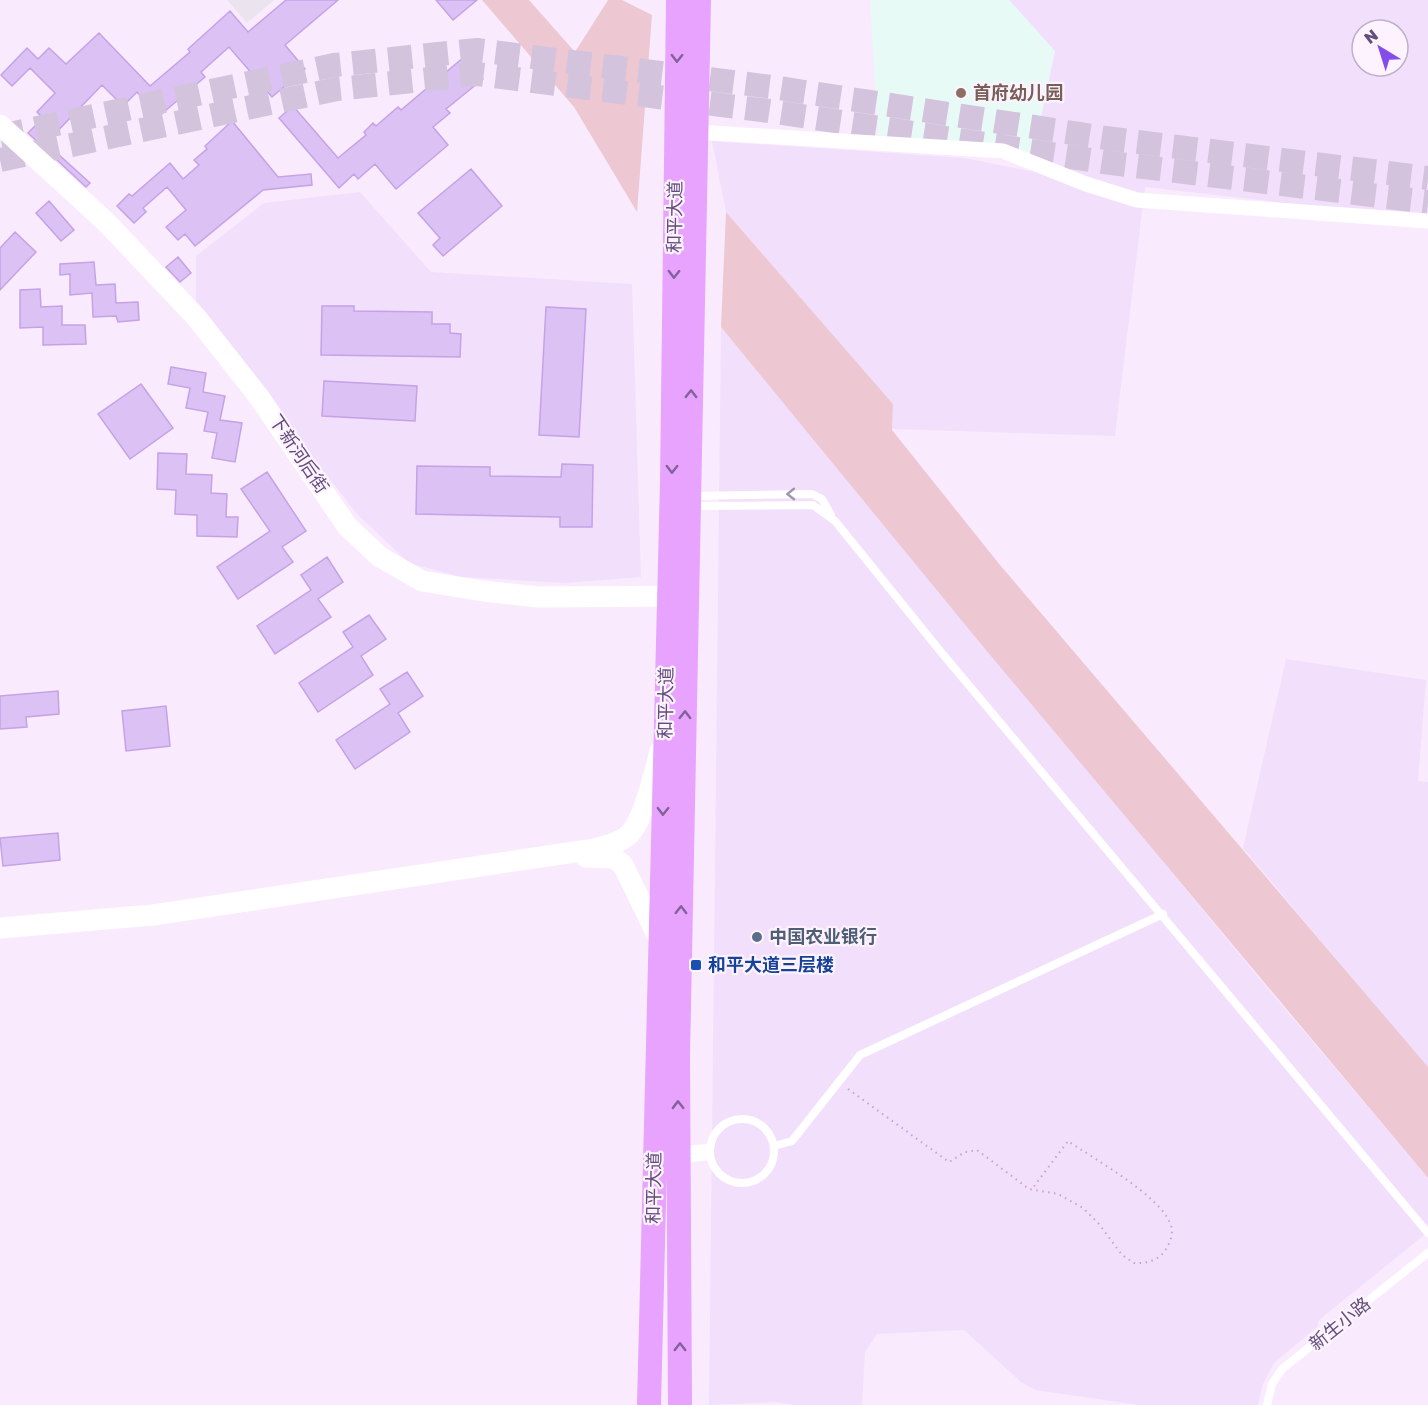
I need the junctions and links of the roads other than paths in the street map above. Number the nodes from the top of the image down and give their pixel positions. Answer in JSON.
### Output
{"nodes":[{"id":1,"x":678,"y":0,"type":"edge"},
{"id":2,"x":699,"y":0,"type":"edge"},
{"id":3,"x":0,"y":125,"type":"edge"},
{"id":4,"x":696,"y":132,"type":"junction"},
{"id":5,"x":1428,"y":221,"type":"edge"},
{"id":6,"x":689,"y":501,"type":"junction"},
{"id":7,"x":678,"y":596,"type":"junction"},
{"id":8,"x":665,"y":730,"type":"junction"},
{"id":9,"x":1163,"y":914,"type":"junction"},
{"id":10,"x":0,"y":928,"type":"edge"},
{"id":11,"x":0,"y":936,"type":"edge"},
{"id":12,"x":660,"y":941,"type":"junction"},
{"id":13,"x":774,"y":1146,"type":"junction"},
{"id":14,"x":710,"y":1152,"type":"junction"},
{"id":15,"x":679,"y":1155,"type":"junction"},
{"id":16,"x":1428,"y":1233,"type":"edge"},
{"id":17,"x":1428,"y":1253,"type":"edge"},
{"id":18,"x":649,"y":1405,"type":"edge"},
{"id":19,"x":680,"y":1405,"type":"edge"},
{"id":20,"x":1268,"y":1405,"type":"edge"}],
"edges":[{"from":1,"to":7,"type":"main road","name":"和平大道","one_way":true},
{"from":2,"to":4,"type":"main road","name":"和平大道"},
{"from":3,"to":7,"type":"street","name":"下新河后街"},
{"from":4,"to":5,"type":"street"},
{"from":6,"to":4,"type":"main road","name":"和平大道","one_way":true},
{"from":6,"to":7,"type":"main road","name":"和平大道"},
{"from":6,"to":9,"type":"lane"},
{"from":7,"to":8,"type":"main road","name":"和平大道"},
{"from":15,"to":7,"type":"main road","name":"和平大道","one_way":true},
{"from":8,"to":10,"type":"street"},
{"from":8,"to":12,"type":"main road","name":"和平大道","one_way":true},
{"from":9,"to":13,"type":"lane"},
{"from":9,"to":16,"type":"lane"},
{"from":11,"to":12,"type":"street"},
{"from":12,"to":18,"type":"main road","name":"和平大道"},
{"from":13,"to":14,"type":"lane"},
{"from":13,"to":14,"type":"lane"},
{"from":14,"to":15,"type":"lane"},
{"from":19,"to":15,"type":"main road","name":"和平大道","one_way":true},
{"from":17,"to":20,"type":"lane","name":"新生小路"}]}
